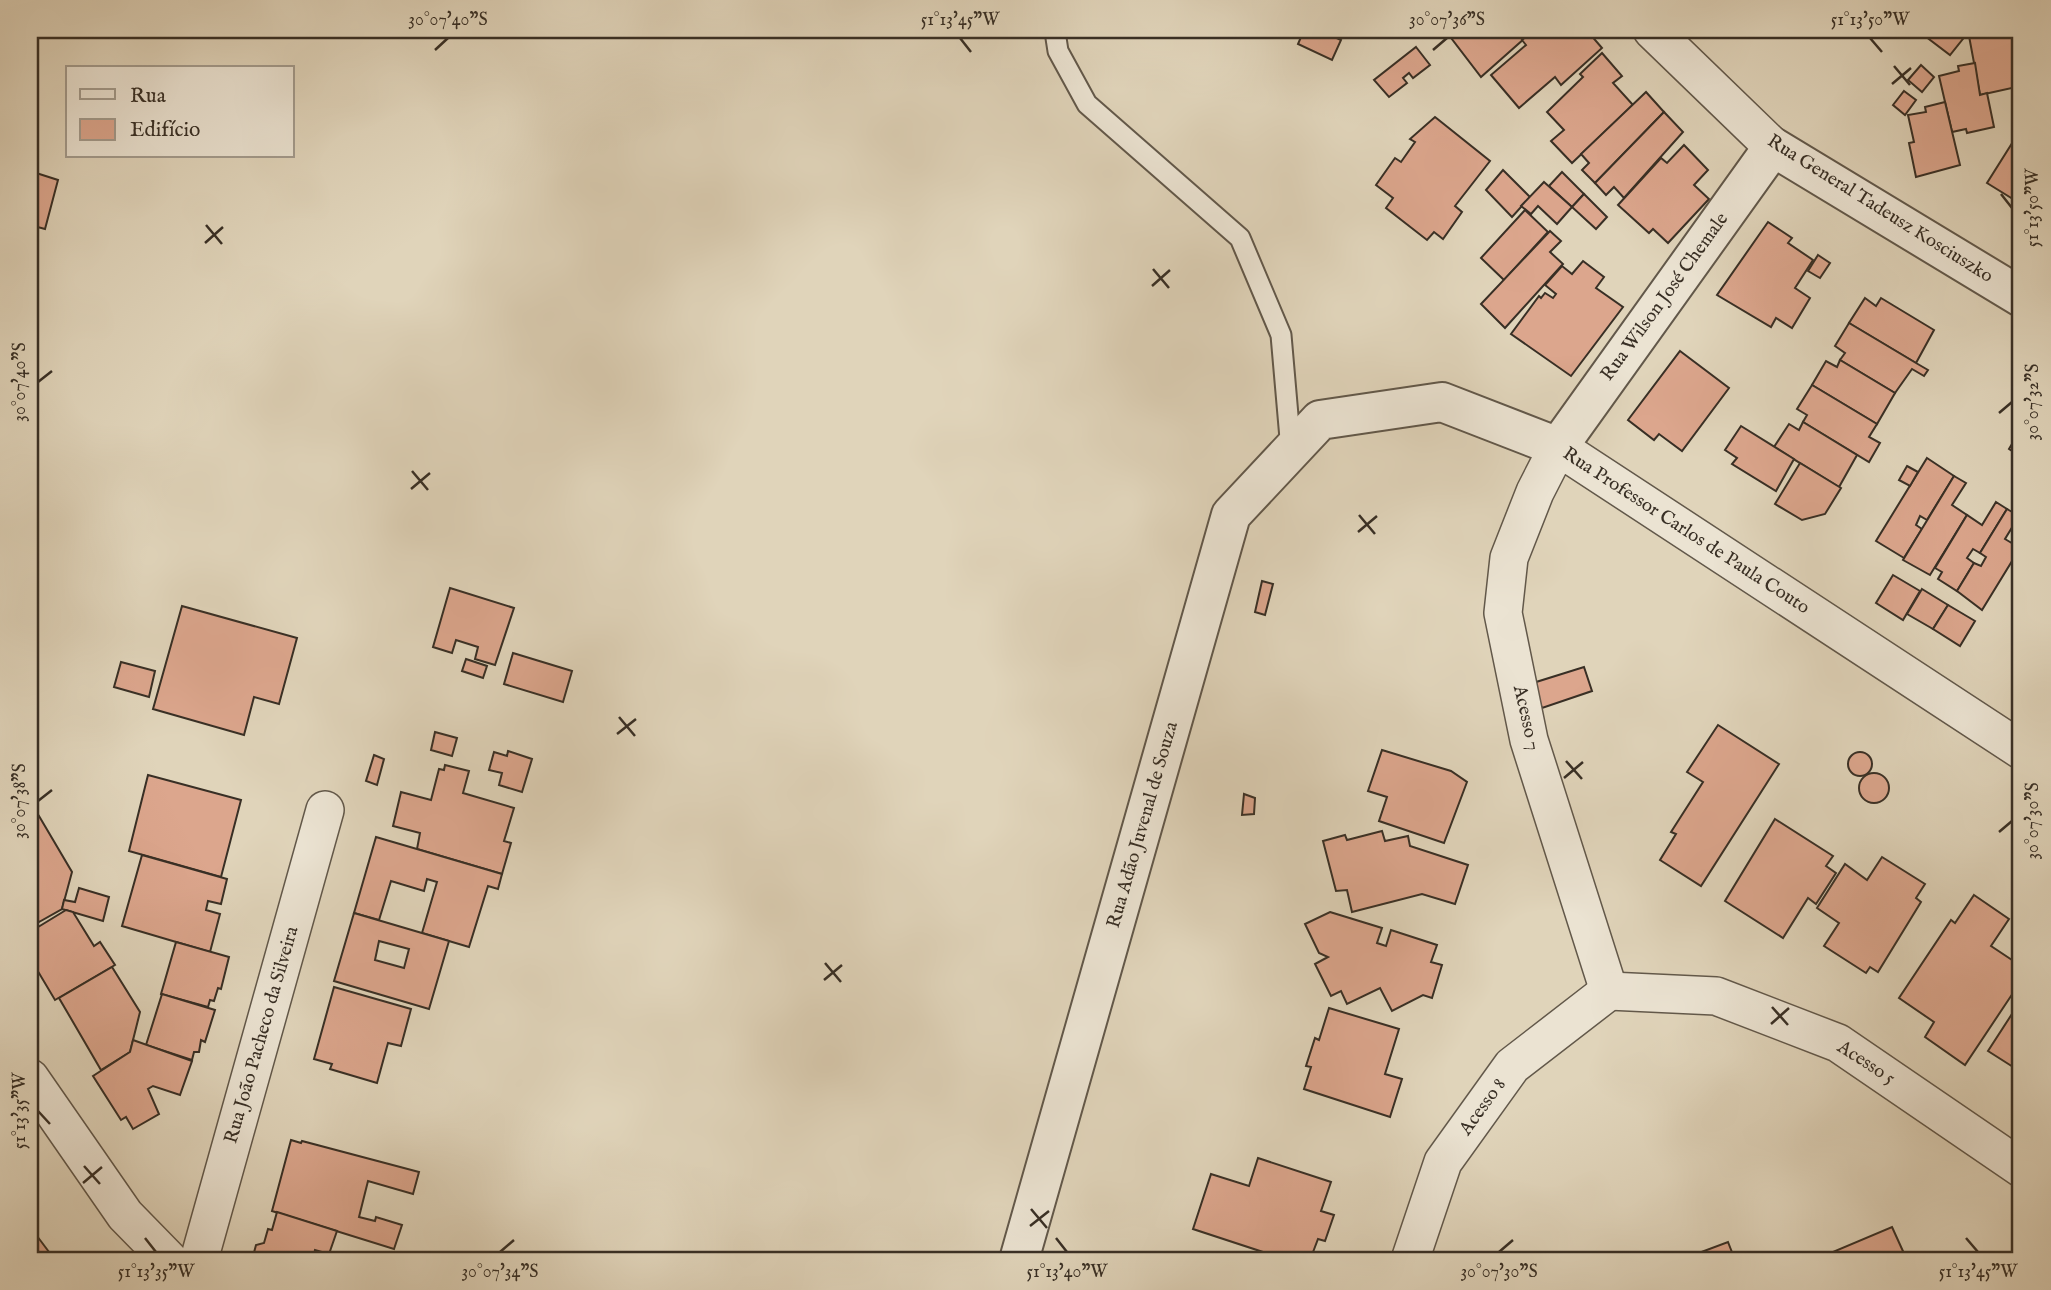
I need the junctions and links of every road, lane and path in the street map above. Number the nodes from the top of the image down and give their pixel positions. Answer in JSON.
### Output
{"nodes":[{"id":1,"x":1058,"y":30,"type":"edge"},
{"id":2,"x":1652,"y":30,"type":"edge"},
{"id":3,"x":1773,"y":147,"type":"junction"},
{"id":4,"x":2021,"y":297,"type":"edge"},
{"id":5,"x":1320,"y":420,"type":"joint"},
{"id":6,"x":1558,"y":447,"type":"junction"},
{"id":7,"x":1291,"y":451,"type":"junction"},
{"id":8,"x":2021,"y":750,"type":"edge"},
{"id":9,"x":325,"y":810,"type":"dead end"},
{"id":10,"x":1609,"y":990,"type":"junction"},
{"id":11,"x":30,"y":1078,"type":"edge"},
{"id":12,"x":2021,"y":1168,"type":"edge"},
{"id":13,"x":169,"y":1260,"type":"edge"},
{"id":14,"x":199,"y":1260,"type":"edge"},
{"id":15,"x":1019,"y":1260,"type":"edge"},
{"id":16,"x":1410,"y":1260,"type":"edge"}],
"edges":[{"from":1,"to":7,"type":"lane"},
{"from":2,"to":3,"type":"street","name":"Rua General Tadeusz Kosciuszko"},
{"from":3,"to":4,"type":"street","name":"Rua General Tadeusz Kosciuszko"},
{"from":3,"to":6,"type":"street","name":"Rua Wilson José Chemale"},
{"from":5,"to":6,"type":"street","name":"Rua Professor Carlos de Paula Couto"},
{"from":5,"to":7,"type":"street","name":"Rua Adão Juvenal de Souza"},
{"from":6,"to":8,"type":"street","name":"Rua Professor Carlos de Paula Couto"},
{"from":6,"to":10,"type":"street","name":"Acesso 7"},
{"from":7,"to":15,"type":"street","name":"Rua Adão Juvenal de Souza"},
{"from":9,"to":14,"type":"street","name":"Rua João Pacheco da Silveira"},
{"from":10,"to":12,"type":"street","name":"Acesso 5"},
{"from":10,"to":16,"type":"street","name":"Acesso 8"},
{"from":11,"to":13,"type":"street"}]}
